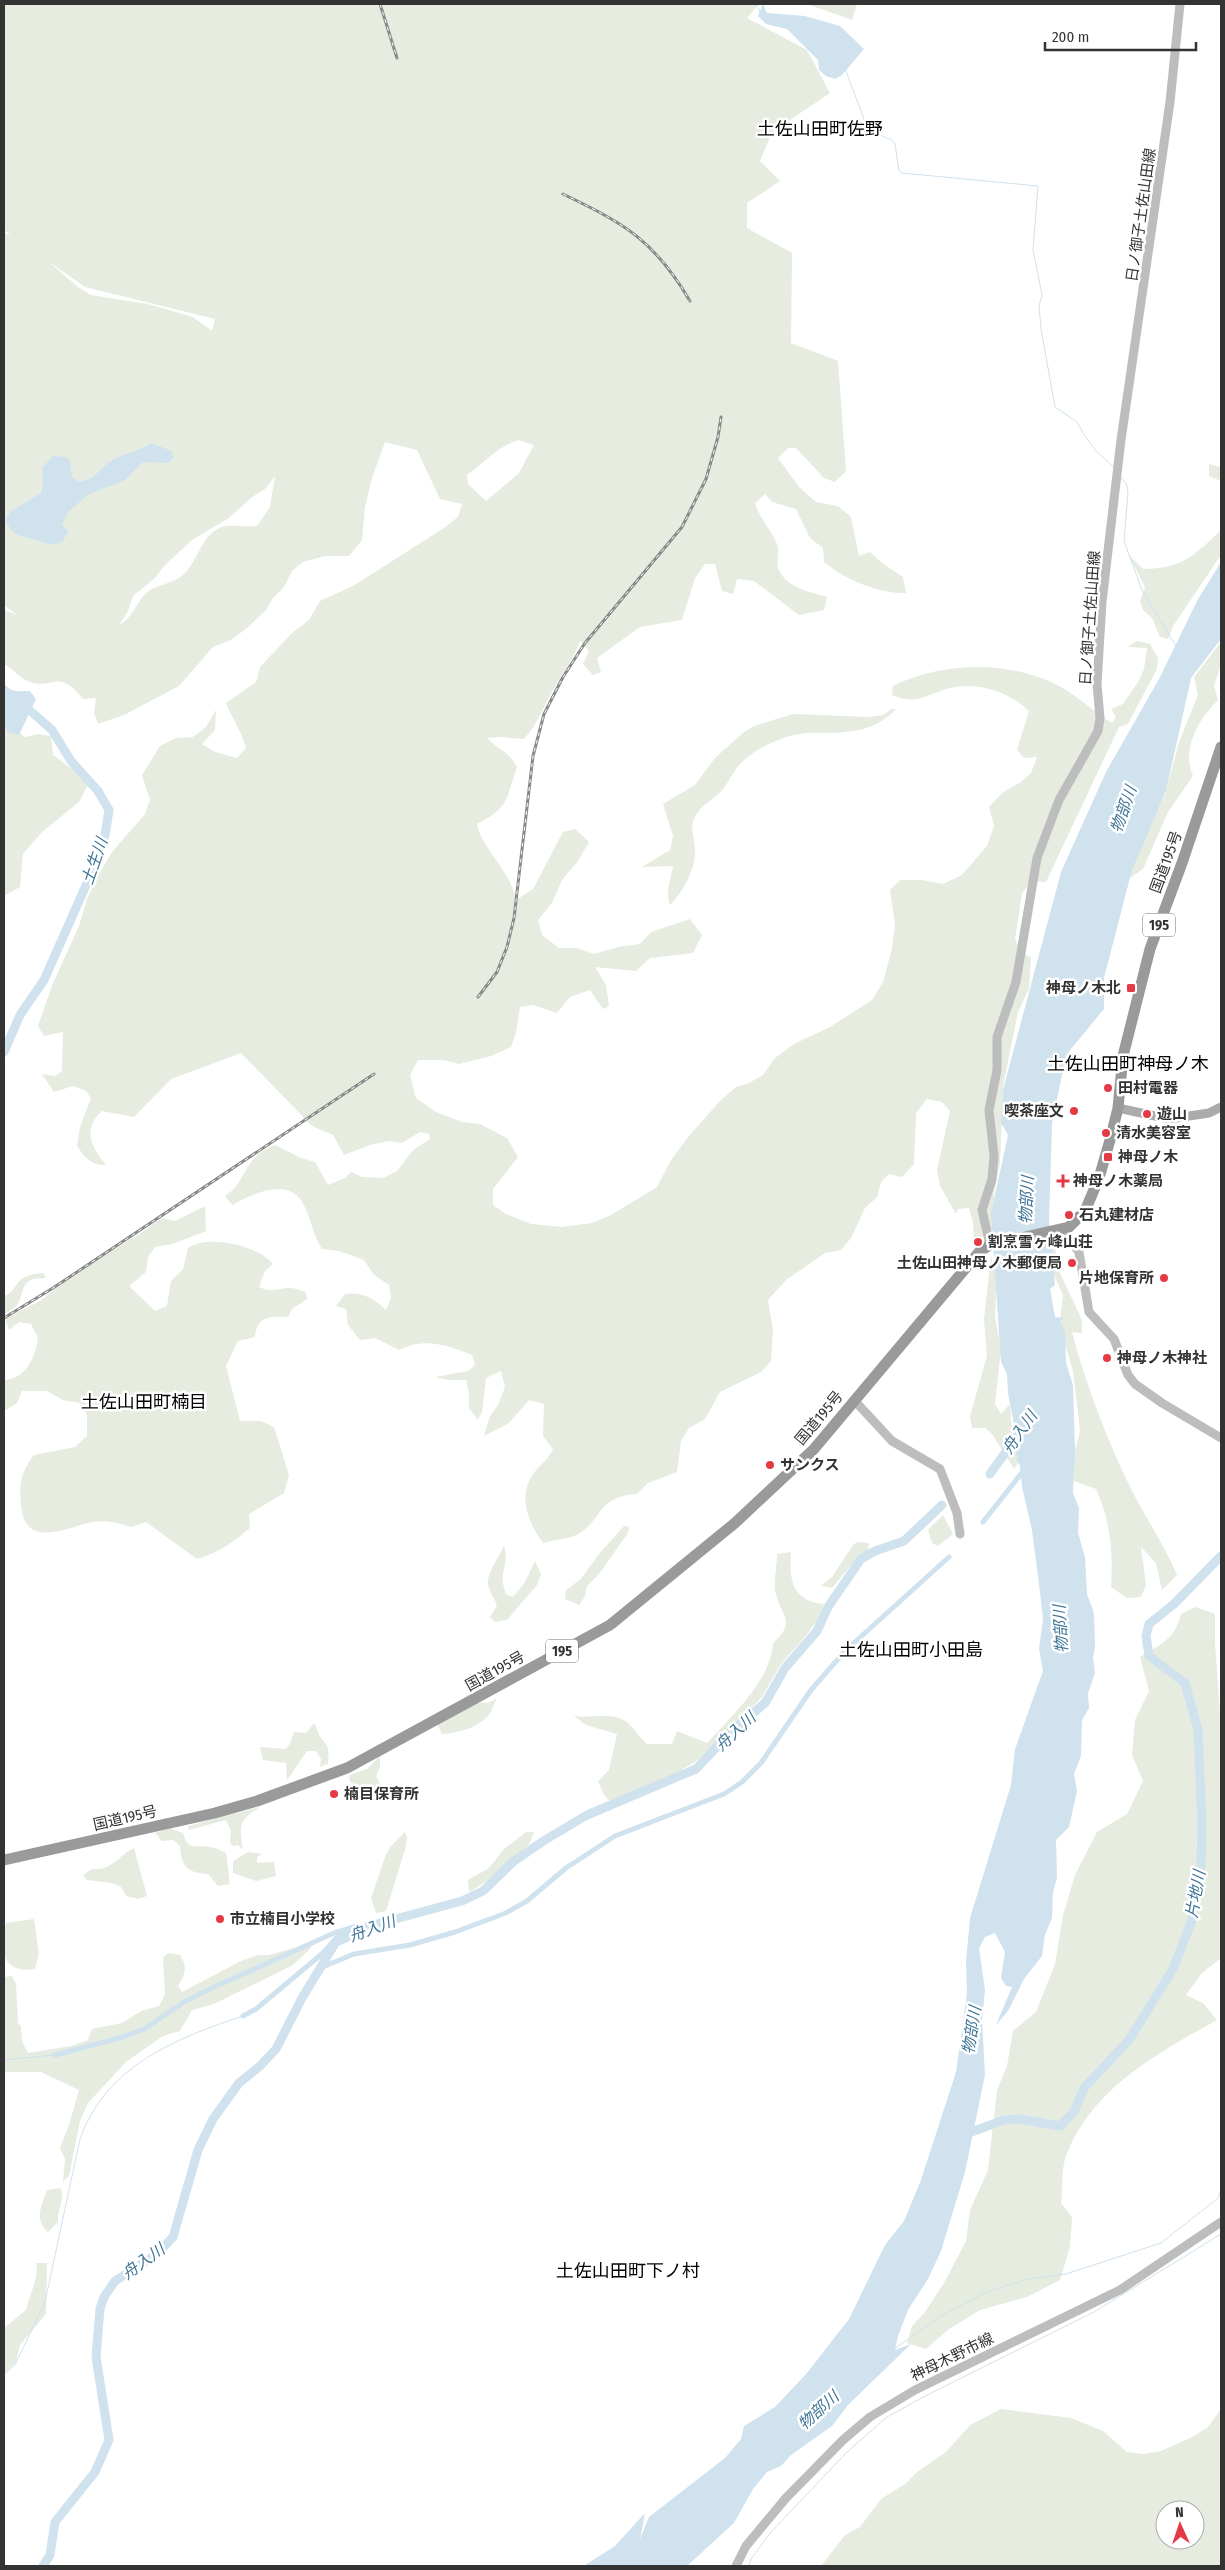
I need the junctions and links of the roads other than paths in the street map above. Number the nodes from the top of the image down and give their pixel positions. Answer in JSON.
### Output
{"nodes":[{"id":1,"x":1180,"y":4,"type":"edge"},
{"id":2,"x":1221,"y":747,"type":"edge"},
{"id":3,"x":1221,"y":1107,"type":"edge"},
{"id":4,"x":1118,"y":1108,"type":"junction"},
{"id":5,"x":1058,"y":1229,"type":"junction"},
{"id":6,"x":993,"y":1244,"type":"junction"},
{"id":7,"x":854,"y":1400,"type":"junction"},
{"id":8,"x":1221,"y":1438,"type":"edge"},
{"id":9,"x":960,"y":1534,"type":"dead end"},
{"id":10,"x":4,"y":1860,"type":"edge"},
{"id":11,"x":1221,"y":2222,"type":"edge"},
{"id":12,"x":736,"y":2566,"type":"edge"}],
"edges":[{"from":1,"to":6,"type":"main road","name":"日ノ御子土佐山田線"},
{"from":2,"to":4,"type":"highway","name":"国道195号","number":"195"},
{"from":3,"to":4,"type":"main road"},
{"from":4,"to":5,"type":"highway","name":"国道195号","number":"195"},
{"from":5,"to":6,"type":"highway","name":"国道195号","number":"195"},
{"from":5,"to":8,"type":"main road"},
{"from":6,"to":7,"type":"highway","name":"国道195号","number":"195"},
{"from":7,"to":9,"type":"main road"},
{"from":7,"to":10,"type":"highway","name":"国道195号","number":"195"},
{"from":11,"to":12,"type":"main road","name":"神母木野市線"}]}
